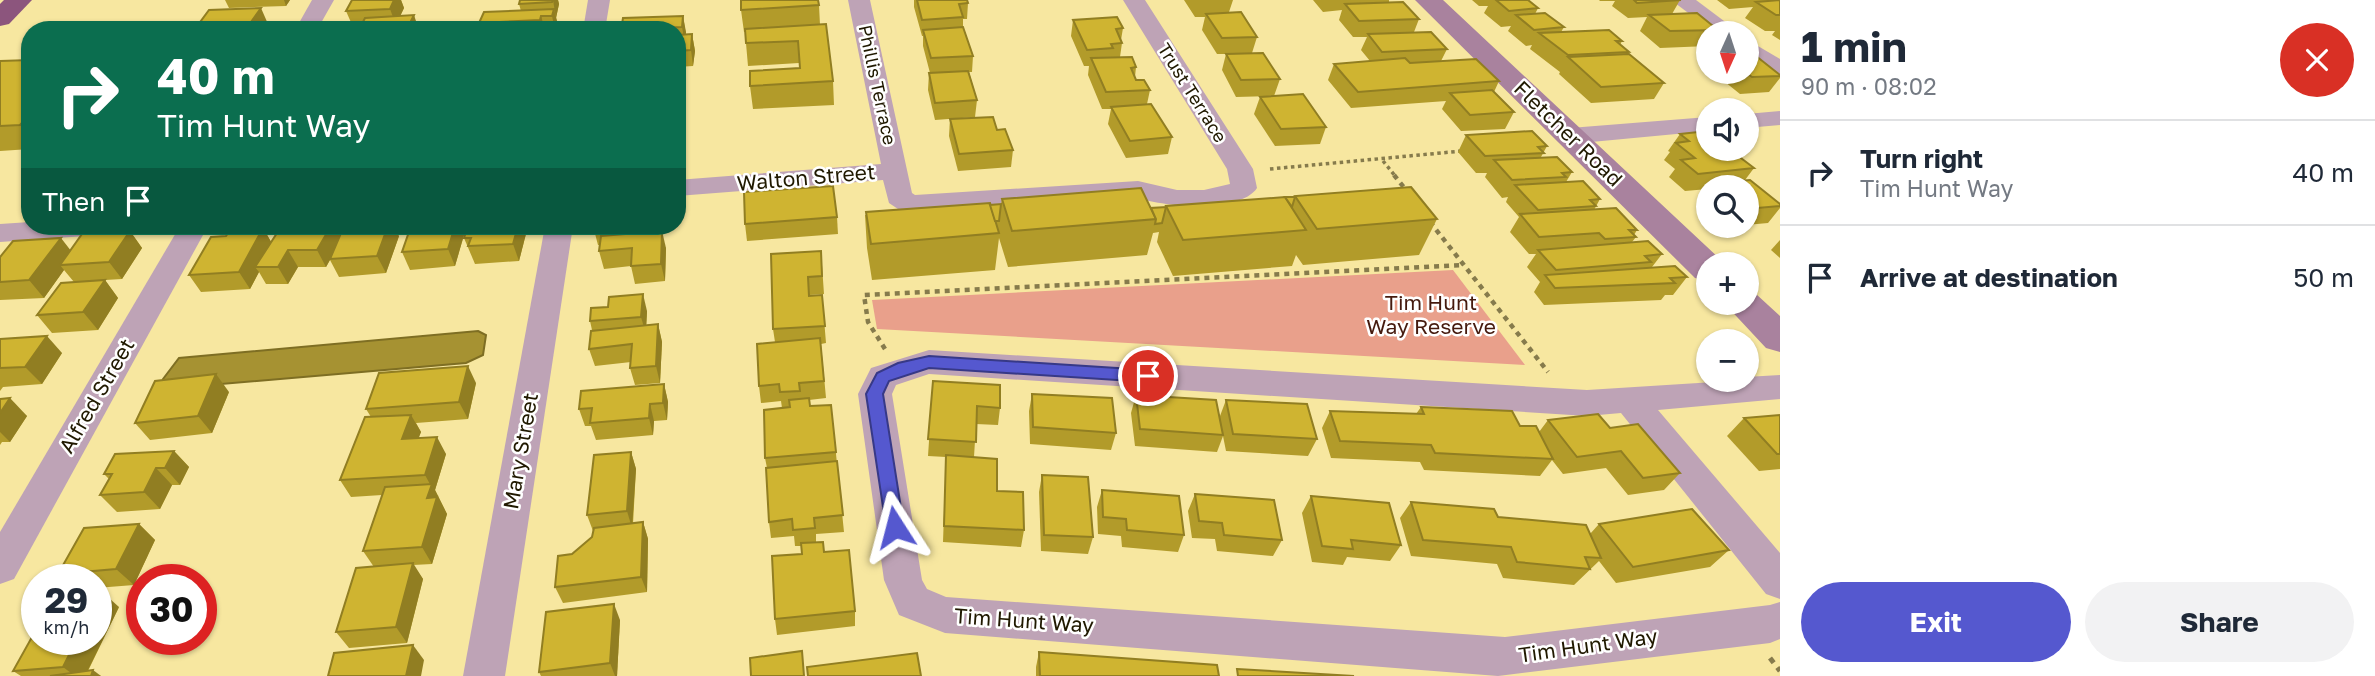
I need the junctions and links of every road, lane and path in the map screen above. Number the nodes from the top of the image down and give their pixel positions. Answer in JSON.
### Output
{"nodes":[{"id":1,"x":19,"y":0,"type":"edge"},
{"id":2,"x":323,"y":0,"type":"edge"},
{"id":3,"x":599,"y":0,"type":"edge"},
{"id":4,"x":859,"y":0,"type":"edge"},
{"id":5,"x":1134,"y":0,"type":"edge"},
{"id":6,"x":1428,"y":0,"type":"edge"},
{"id":7,"x":1682,"y":0,"type":"edge"},
{"id":8,"x":0,"y":18,"type":"edge"},
{"id":9,"x":311,"y":21,"type":"edge"},
{"id":10,"x":596,"y":21,"type":"edge"},
{"id":11,"x":1712,"y":21,"type":"edge"},
{"id":12,"x":1759,"y":55,"type":"edge"},
{"id":13,"x":1780,"y":69,"type":"edge"},
{"id":14,"x":1780,"y":118,"type":"edge"},
{"id":15,"x":1759,"y":120,"type":"edge"},
{"id":16,"x":1696,"y":125,"type":"edge"},
{"id":17,"x":1570,"y":136,"type":"junction"},
{"id":18,"x":1472,"y":150,"type":"edge"},
{"id":19,"x":1382,"y":161,"type":"junction"},
{"id":20,"x":894,"y":171,"type":"junction"},
{"id":21,"x":1252,"y":179,"type":"junction"},
{"id":22,"x":686,"y":187,"type":"edge"},
{"id":23,"x":1407,"y":192,"type":"edge"},
{"id":24,"x":1423,"y":213,"type":"edge"},
{"id":25,"x":21,"y":232,"type":"edge"},
{"id":26,"x":0,"y":233,"type":"edge"},
{"id":27,"x":189,"y":235,"type":"edge"},
{"id":28,"x":558,"y":235,"type":"edge"},
{"id":29,"x":1696,"y":257,"type":"edge"},
{"id":30,"x":1464,"y":265,"type":"junction"},
{"id":31,"x":1756,"y":315,"type":"edge"},
{"id":32,"x":877,"y":335,"type":"dead end"},
{"id":33,"x":1780,"y":338,"type":"edge"},
{"id":34,"x":1549,"y":374,"type":"dead end"},
{"id":35,"x":1780,"y":387,"type":"edge"},
{"id":36,"x":1632,"y":401,"type":"junction"},
{"id":37,"x":0,"y":567,"type":"edge"},
{"id":38,"x":1780,"y":582,"type":"edge"},
{"id":39,"x":1780,"y":620,"type":"edge"},
{"id":40,"x":484,"y":676,"type":"edge"}],
"edges":[{"from":1,"to":8,"type":"highway"},
{"from":2,"to":9,"type":"street"},
{"from":3,"to":10,"type":"street"},
{"from":4,"to":20,"type":"street","name":"Phillis Terrace"},
{"from":5,"to":21,"type":"street","name":"Trust Terrace"},
{"from":6,"to":17,"type":"street","name":"Fletcher Road"},
{"from":7,"to":11,"type":"street"},
{"from":12,"to":13,"type":"street"},
{"from":14,"to":15,"type":"street"},
{"from":16,"to":17,"type":"street"},
{"from":17,"to":29,"type":"street","name":"Fletcher Road"},
{"from":18,"to":19,"type":"path"},
{"from":19,"to":21,"type":"path"},
{"from":19,"to":23,"type":"path"},
{"from":20,"to":21,"type":"street","name":"Walton Street"},
{"from":20,"to":22,"type":"street","name":"Walton Street"},
{"from":24,"to":30,"type":"path"},
{"from":25,"to":26,"type":"street"},
{"from":27,"to":37,"type":"street","name":"Alfred Street"},
{"from":28,"to":40,"type":"street","name":"Mary Street"},
{"from":30,"to":32,"type":"path"},
{"from":30,"to":34,"type":"path"},
{"from":31,"to":33,"type":"street"},
{"from":35,"to":36,"type":"street","name":"Tim Hunt Way"},
{"from":36,"to":38,"type":"street"},
{"from":36,"to":39,"type":"street","name":"Tim Hunt Way"}]}
